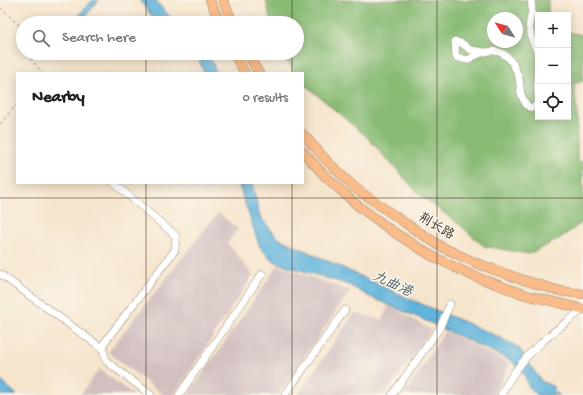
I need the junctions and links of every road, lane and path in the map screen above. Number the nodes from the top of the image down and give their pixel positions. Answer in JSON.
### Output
{"nodes":[{"id":1,"x":210,"y":0,"type":"edge"},
{"id":2,"x":224,"y":0,"type":"edge"},
{"id":3,"x":531,"y":0,"type":"edge"},
{"id":4,"x":0,"y":6,"type":"edge"},
{"id":5,"x":217,"y":16,"type":"edge"},
{"id":6,"x":230,"y":16,"type":"edge"},
{"id":7,"x":16,"y":21,"type":"edge"},
{"id":8,"x":535,"y":48,"type":"edge"},
{"id":9,"x":485,"y":52,"type":"dead end"},
{"id":10,"x":32,"y":60,"type":"edge"},
{"id":11,"x":237,"y":60,"type":"edge"},
{"id":12,"x":251,"y":60,"type":"edge"},
{"id":13,"x":41,"y":72,"type":"edge"},
{"id":14,"x":244,"y":72,"type":"edge"},
{"id":15,"x":258,"y":72,"type":"edge"},
{"id":16,"x":16,"y":105,"type":"edge"},
{"id":17,"x":535,"y":106,"type":"edge"},
{"id":18,"x":0,"y":124,"type":"edge"},
{"id":19,"x":304,"y":135,"type":"edge"},
{"id":20,"x":304,"y":153,"type":"edge"},
{"id":21,"x":115,"y":184,"type":"edge"},
{"id":22,"x":0,"y":274,"type":"edge"},
{"id":23,"x":262,"y":274,"type":"dead end"},
{"id":24,"x":583,"y":294,"type":"edge"},
{"id":25,"x":448,"y":308,"type":"dead end"},
{"id":26,"x":583,"y":309,"type":"edge"},
{"id":27,"x":345,"y":310,"type":"dead end"},
{"id":28,"x":103,"y":349,"type":"junction"},
{"id":29,"x":150,"y":395,"type":"edge"},
{"id":30,"x":179,"y":395,"type":"edge"},
{"id":31,"x":285,"y":395,"type":"edge"},
{"id":32,"x":392,"y":395,"type":"edge"},
{"id":33,"x":501,"y":395,"type":"edge"}],
"edges":[{"from":1,"to":5,"type":"main road"},
{"from":2,"to":6,"type":"main road"},
{"from":3,"to":8,"type":"street"},
{"from":4,"to":7,"type":"path"},
{"from":9,"to":17,"type":"street"},
{"from":10,"to":13,"type":"path"},
{"from":11,"to":14,"type":"main road"},
{"from":12,"to":15,"type":"main road"},
{"from":16,"to":18,"type":"path"},
{"from":19,"to":24,"type":"main road","name":"荆长路"},
{"from":20,"to":26,"type":"main road","name":"荆长路"},
{"from":21,"to":28,"type":"street"},
{"from":22,"to":28,"type":"street"},
{"from":23,"to":30,"type":"street"},
{"from":25,"to":32,"type":"street"},
{"from":26,"to":33,"type":"street"},
{"from":27,"to":31,"type":"street"},
{"from":28,"to":29,"type":"street"}]}
